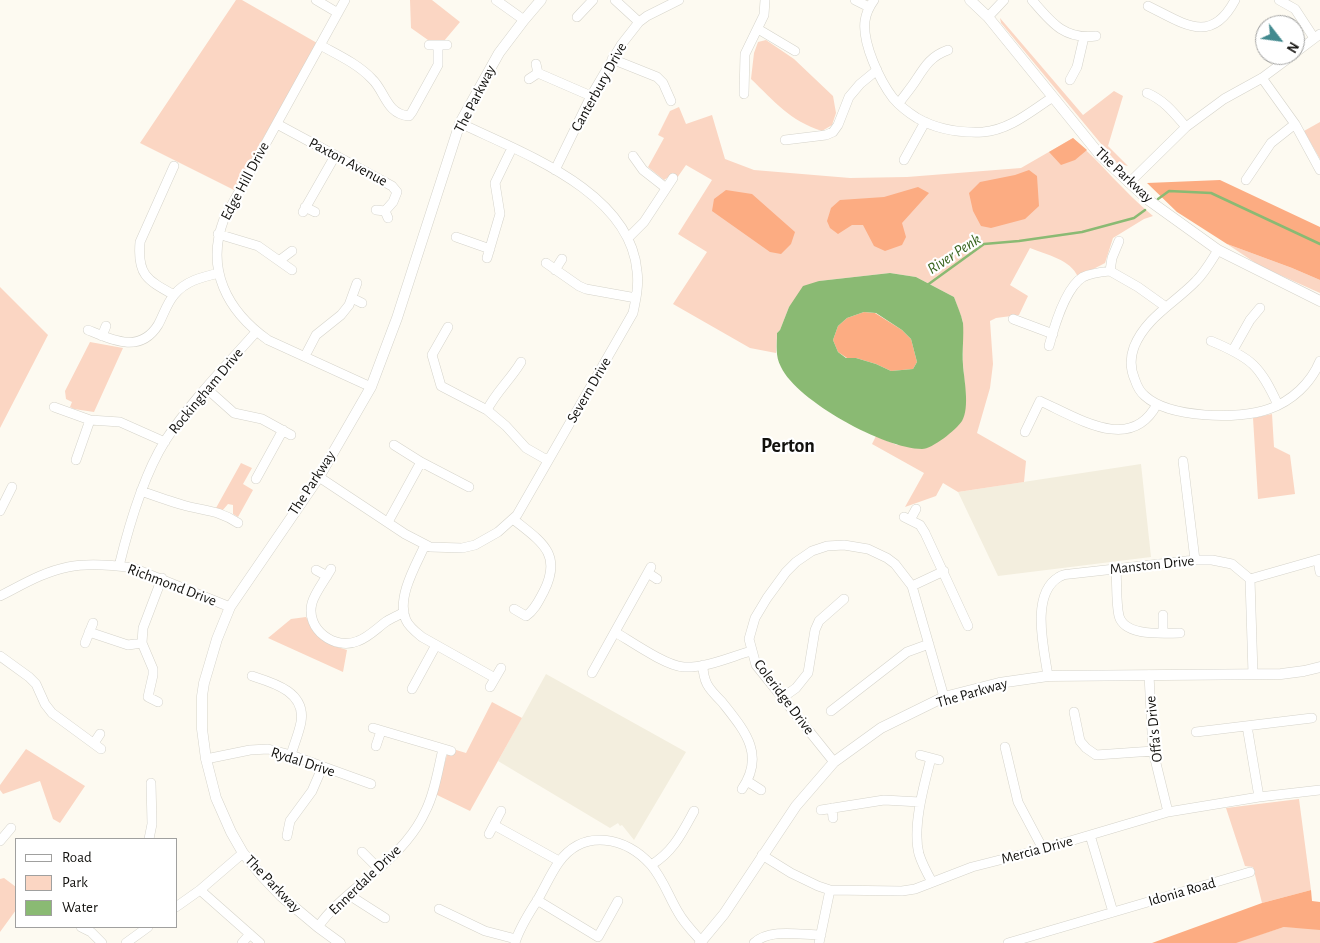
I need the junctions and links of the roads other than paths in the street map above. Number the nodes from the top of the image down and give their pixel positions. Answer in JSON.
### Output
{"nodes":[{"id":1,"x":316,"y":0,"type":"edge"},
{"id":2,"x":345,"y":0,"type":"edge"},
{"id":3,"x":496,"y":0,"type":"edge"},
{"id":4,"x":541,"y":0,"type":"edge"},
{"id":5,"x":592,"y":0,"type":"edge"},
{"id":6,"x":615,"y":0,"type":"edge"},
{"id":7,"x":679,"y":0,"type":"edge"},
{"id":8,"x":765,"y":0,"type":"edge"},
{"id":9,"x":855,"y":0,"type":"edge"},
{"id":10,"x":970,"y":0,"type":"edge"},
{"id":11,"x":1004,"y":0,"type":"edge"},
{"id":12,"x":1032,"y":0,"type":"edge"},
{"id":13,"x":1235,"y":0,"type":"edge"},
{"id":14,"x":1279,"y":0,"type":"edge"},
{"id":15,"x":871,"y":4,"type":"edge"},
{"id":16,"x":1148,"y":6,"type":"dead end"},
{"id":17,"x":338,"y":13,"type":"junction"},
{"id":18,"x":577,"y":17,"type":"dead end"},
{"id":19,"x":988,"y":17,"type":"junction"},
{"id":20,"x":524,"y":20,"type":"junction"},
{"id":21,"x":638,"y":22,"type":"junction"},
{"id":22,"x":758,"y":29,"type":"junction"},
{"id":23,"x":1096,"y":36,"type":"dead end"},
{"id":24,"x":1317,"y":36,"type":"edge"},
{"id":25,"x":1084,"y":37,"type":"junction"},
{"id":26,"x":320,"y":45,"type":"junction"},
{"id":27,"x":438,"y":45,"type":"dead end"},
{"id":28,"x":1305,"y":45,"type":"edge"},
{"id":29,"x":948,"y":50,"type":"dead end"},
{"id":30,"x":795,"y":51,"type":"dead end"},
{"id":31,"x":612,"y":59,"type":"junction"},
{"id":32,"x":1279,"y":65,"type":"edge"},
{"id":33,"x":877,"y":70,"type":"junction"},
{"id":34,"x":1262,"y":78,"type":"junction"},
{"id":35,"x":529,"y":79,"type":"dead end"},
{"id":36,"x":1070,"y":80,"type":"dead end"},
{"id":37,"x":1148,"y":93,"type":"dead end"},
{"id":38,"x":744,"y":94,"type":"dead end"},
{"id":39,"x":592,"y":96,"type":"junction"},
{"id":40,"x":1053,"y":97,"type":"junction"},
{"id":41,"x":672,"y":101,"type":"dead end"},
{"id":42,"x":898,"y":103,"type":"junction"},
{"id":43,"x":925,"y":122,"type":"junction"},
{"id":44,"x":460,"y":123,"type":"junction"},
{"id":45,"x":276,"y":124,"type":"junction"},
{"id":46,"x":1295,"y":124,"type":"junction"},
{"id":47,"x":1186,"y":127,"type":"junction"},
{"id":48,"x":786,"y":140,"type":"dead end"},
{"id":49,"x":512,"y":148,"type":"junction"},
{"id":50,"x":335,"y":156,"type":"junction"},
{"id":51,"x":633,"y":156,"type":"dead end"},
{"id":52,"x":904,"y":160,"type":"dead end"},
{"id":53,"x":555,"y":170,"type":"junction"},
{"id":54,"x":1320,"y":170,"type":"edge"},
{"id":55,"x":180,"y":177,"type":"dead end"},
{"id":56,"x":673,"y":178,"type":"dead end"},
{"id":57,"x":1246,"y":180,"type":"dead end"},
{"id":58,"x":1129,"y":183,"type":"junction"},
{"id":59,"x":666,"y":188,"type":"junction"},
{"id":60,"x":315,"y":212,"type":"dead end"},
{"id":61,"x":383,"y":213,"type":"dead end"},
{"id":62,"x":218,"y":234,"type":"junction"},
{"id":63,"x":461,"y":235,"type":"dead end"},
{"id":64,"x":628,"y":238,"type":"junction"},
{"id":65,"x":1119,"y":241,"type":"dead end"},
{"id":66,"x":490,"y":249,"type":"junction"},
{"id":67,"x":1218,"y":250,"type":"junction"},
{"id":68,"x":292,"y":251,"type":"dead end"},
{"id":69,"x":487,"y":258,"type":"dead end"},
{"id":70,"x":562,"y":259,"type":"dead end"},
{"id":71,"x":280,"y":260,"type":"junction"},
{"id":72,"x":546,"y":263,"type":"dead end"},
{"id":73,"x":292,"y":270,"type":"dead end"},
{"id":74,"x":555,"y":270,"type":"junction"},
{"id":75,"x":1110,"y":271,"type":"junction"},
{"id":76,"x":219,"y":273,"type":"junction"},
{"id":77,"x":357,"y":284,"type":"dead end"},
{"id":78,"x":174,"y":295,"type":"junction"},
{"id":79,"x":352,"y":298,"type":"junction"},
{"id":80,"x":636,"y":298,"type":"junction"},
{"id":81,"x":1320,"y":301,"type":"edge"},
{"id":82,"x":362,"y":303,"type":"dead end"},
{"id":83,"x":1166,"y":307,"type":"junction"},
{"id":84,"x":1260,"y":308,"type":"dead end"},
{"id":85,"x":1013,"y":319,"type":"dead end"},
{"id":86,"x":106,"y":326,"type":"dead end"},
{"id":87,"x":448,"y":327,"type":"dead end"},
{"id":88,"x":88,"y":330,"type":"dead end"},
{"id":89,"x":256,"y":332,"type":"junction"},
{"id":90,"x":1052,"y":334,"type":"junction"},
{"id":91,"x":102,"y":336,"type":"junction"},
{"id":92,"x":1212,"y":342,"type":"dead end"},
{"id":93,"x":1049,"y":346,"type":"dead end"},
{"id":94,"x":1233,"y":350,"type":"junction"},
{"id":95,"x":305,"y":356,"type":"junction"},
{"id":96,"x":1320,"y":361,"type":"edge"},
{"id":97,"x":521,"y":362,"type":"dead end"},
{"id":98,"x":1318,"y":371,"type":"edge"},
{"id":99,"x":371,"y":387,"type":"junction"},
{"id":100,"x":206,"y":388,"type":"junction"},
{"id":101,"x":1158,"y":404,"type":"junction"},
{"id":102,"x":1278,"y":405,"type":"junction"},
{"id":103,"x":54,"y":407,"type":"dead end"},
{"id":104,"x":487,"y":410,"type":"junction"},
{"id":105,"x":90,"y":420,"type":"junction"},
{"id":106,"x":1025,"y":432,"type":"dead end"},
{"id":107,"x":165,"y":442,"type":"junction"},
{"id":108,"x":394,"y":445,"type":"dead end"},
{"id":109,"x":76,"y":460,"type":"dead end"},
{"id":110,"x":548,"y":460,"type":"junction"},
{"id":111,"x":1183,"y":461,"type":"dead end"},
{"id":112,"x":421,"y":462,"type":"junction"},
{"id":113,"x":319,"y":477,"type":"junction"},
{"id":114,"x":256,"y":479,"type":"dead end"},
{"id":115,"x":12,"y":487,"type":"dead end"},
{"id":116,"x":469,"y":488,"type":"dead end"},
{"id":117,"x":141,"y":491,"type":"junction"},
{"id":118,"x":231,"y":506,"type":"dead end"},
{"id":119,"x":916,"y":509,"type":"dead end"},
{"id":120,"x":0,"y":511,"type":"edge"},
{"id":121,"x":226,"y":515,"type":"junction"},
{"id":122,"x":513,"y":519,"type":"junction"},
{"id":123,"x":388,"y":522,"type":"junction"},
{"id":124,"x":238,"y":523,"type":"dead end"},
{"id":125,"x":425,"y":545,"type":"junction"},
{"id":126,"x":1319,"y":559,"type":"edge"},
{"id":127,"x":1195,"y":560,"type":"junction"},
{"id":128,"x":119,"y":566,"type":"junction"},
{"id":129,"x":1116,"y":569,"type":"junction"},
{"id":130,"x":316,"y":570,"type":"dead end"},
{"id":131,"x":944,"y":571,"type":"junction"},
{"id":132,"x":1320,"y":572,"type":"edge"},
{"id":133,"x":162,"y":578,"type":"junction"},
{"id":134,"x":1250,"y":578,"type":"junction"},
{"id":135,"x":657,"y":579,"type":"dead end"},
{"id":136,"x":912,"y":586,"type":"junction"},
{"id":137,"x":0,"y":596,"type":"edge"},
{"id":138,"x":844,"y":599,"type":"dead end"},
{"id":139,"x":230,"y":607,"type":"junction"},
{"id":140,"x":514,"y":609,"type":"dead end"},
{"id":141,"x":404,"y":612,"type":"junction"},
{"id":142,"x":1163,"y":615,"type":"dead end"},
{"id":143,"x":969,"y":620,"type":"dead end"},
{"id":144,"x":616,"y":632,"type":"junction"},
{"id":145,"x":1163,"y":633,"type":"junction"},
{"id":146,"x":1180,"y":633,"type":"dead end"},
{"id":147,"x":85,"y":643,"type":"dead end"},
{"id":148,"x":142,"y":643,"type":"junction"},
{"id":149,"x":929,"y":644,"type":"junction"},
{"id":150,"x":436,"y":645,"type":"junction"},
{"id":151,"x":751,"y":651,"type":"junction"},
{"id":152,"x":0,"y":656,"type":"edge"},
{"id":153,"x":703,"y":664,"type":"junction"},
{"id":154,"x":1320,"y":667,"type":"edge"},
{"id":155,"x":501,"y":668,"type":"dead end"},
{"id":156,"x":592,"y":673,"type":"dead end"},
{"id":157,"x":1253,"y":674,"type":"junction"},
{"id":158,"x":1149,"y":675,"type":"junction"},
{"id":159,"x":252,"y":676,"type":"dead end"},
{"id":160,"x":1048,"y":676,"type":"junction"},
{"id":161,"x":495,"y":678,"type":"junction"},
{"id":162,"x":413,"y":683,"type":"dead end"},
{"id":163,"x":490,"y":687,"type":"dead end"},
{"id":164,"x":944,"y":697,"type":"junction"},
{"id":165,"x":782,"y":698,"type":"junction"},
{"id":166,"x":158,"y":702,"type":"dead end"},
{"id":167,"x":831,"y":711,"type":"dead end"},
{"id":168,"x":1074,"y":712,"type":"dead end"},
{"id":169,"x":1312,"y":718,"type":"dead end"},
{"id":170,"x":1247,"y":726,"type":"junction"},
{"id":171,"x":1196,"y":732,"type":"dead end"},
{"id":172,"x":100,"y":734,"type":"dead end"},
{"id":173,"x":376,"y":746,"type":"dead end"},
{"id":174,"x":1004,"y":746,"type":"dead end"},
{"id":175,"x":1153,"y":751,"type":"junction"},
{"id":176,"x":291,"y":755,"type":"junction"},
{"id":177,"x":920,"y":755,"type":"dead end"},
{"id":178,"x":206,"y":759,"type":"junction"},
{"id":179,"x":834,"y":762,"type":"junction"},
{"id":180,"x":322,"y":768,"type":"junction"},
{"id":181,"x":747,"y":781,"type":"junction"},
{"id":182,"x":370,"y":784,"type":"dead end"},
{"id":183,"x":742,"y":789,"type":"dead end"},
{"id":184,"x":761,"y":790,"type":"dead end"},
{"id":185,"x":1320,"y":790,"type":"edge"},
{"id":186,"x":160,"y":791,"type":"dead end"},
{"id":187,"x":1259,"y":797,"type":"junction"},
{"id":188,"x":920,"y":802,"type":"junction"},
{"id":189,"x":832,"y":808,"type":"junction"},
{"id":190,"x":821,"y":810,"type":"dead end"},
{"id":191,"x":502,"y":811,"type":"dead end"},
{"id":192,"x":694,"y":811,"type":"dead end"},
{"id":193,"x":1168,"y":812,"type":"junction"},
{"id":194,"x":833,"y":818,"type":"dead end"},
{"id":195,"x":494,"y":825,"type":"junction"},
{"id":196,"x":11,"y":828,"type":"dead end"},
{"id":197,"x":489,"y":834,"type":"dead end"},
{"id":198,"x":1090,"y":835,"type":"junction"},
{"id":199,"x":287,"y":836,"type":"dead end"},
{"id":200,"x":149,"y":838,"type":"edge"},
{"id":201,"x":0,"y":840,"type":"edge"},
{"id":202,"x":1043,"y":849,"type":"junction"},
{"id":203,"x":362,"y":852,"type":"dead end"},
{"id":204,"x":243,"y":853,"type":"junction"},
{"id":205,"x":762,"y":855,"type":"junction"},
{"id":206,"x":560,"y":861,"type":"junction"},
{"id":207,"x":651,"y":866,"type":"junction"},
{"id":208,"x":379,"y":869,"type":"junction"},
{"id":209,"x":1250,"y":872,"type":"dead end"},
{"id":210,"x":932,"y":882,"type":"junction"},
{"id":211,"x":200,"y":890,"type":"junction"},
{"id":212,"x":830,"y":890,"type":"junction"},
{"id":213,"x":349,"y":895,"type":"junction"},
{"id":214,"x":537,"y":900,"type":"junction"},
{"id":215,"x":618,"y":901,"type":"dead end"},
{"id":216,"x":178,"y":906,"type":"edge"},
{"id":217,"x":439,"y":908,"type":"dead end"},
{"id":218,"x":1113,"y":912,"type":"junction"},
{"id":219,"x":385,"y":918,"type":"dead end"},
{"id":220,"x":84,"y":928,"type":"edge"},
{"id":221,"x":147,"y":928,"type":"edge"},
{"id":222,"x":318,"y":928,"type":"junction"},
{"id":223,"x":250,"y":934,"type":"junction"},
{"id":224,"x":820,"y":939,"type":"edge"},
{"id":225,"x":516,"y":941,"type":"edge"},
{"id":226,"x":701,"y":942,"type":"edge"},
{"id":227,"x":102,"y":943,"type":"edge"},
{"id":228,"x":126,"y":943,"type":"edge"},
{"id":229,"x":242,"y":943,"type":"edge"},
{"id":230,"x":260,"y":943,"type":"edge"},
{"id":231,"x":340,"y":943,"type":"edge"},
{"id":232,"x":754,"y":943,"type":"edge"},
{"id":233,"x":1008,"y":943,"type":"edge"}],
"edges":[{"from":1,"to":17,"type":"street"},
{"from":2,"to":17,"type":"street","name":"Edge Hill Drive"},
{"from":3,"to":20,"type":"street"},
{"from":4,"to":20,"type":"street","name":"The Parkway"},
{"from":5,"to":18,"type":"street"},
{"from":6,"to":21,"type":"street"},
{"from":7,"to":21,"type":"street","name":"Canterbury Drive"},
{"from":8,"to":22,"type":"street"},
{"from":9,"to":15,"type":"street"},
{"from":10,"to":19,"type":"street","name":"The Parkway"},
{"from":11,"to":19,"type":"street"},
{"from":12,"to":25,"type":"street"},
{"from":13,"to":16,"type":"street"},
{"from":14,"to":24,"type":"street"},
{"from":15,"to":33,"type":"street"},
{"from":17,"to":26,"type":"street","name":"Edge Hill Drive"},
{"from":19,"to":40,"type":"street","name":"The Parkway"},
{"from":20,"to":44,"type":"street","name":"The Parkway"},
{"from":21,"to":31,"type":"street","name":"Canterbury Drive"},
{"from":22,"to":30,"type":"street"},
{"from":22,"to":38,"type":"street"},
{"from":23,"to":25,"type":"street"},
{"from":24,"to":28,"type":"street"},
{"from":25,"to":36,"type":"street"},
{"from":26,"to":27,"type":"street"},
{"from":26,"to":45,"type":"street","name":"Edge Hill Drive"},
{"from":29,"to":42,"type":"street"},
{"from":31,"to":39,"type":"street","name":"Canterbury Drive"},
{"from":31,"to":41,"type":"street"},
{"from":32,"to":34,"type":"street"},
{"from":33,"to":42,"type":"street"},
{"from":33,"to":48,"type":"street"},
{"from":34,"to":46,"type":"street"},
{"from":34,"to":47,"type":"street"},
{"from":35,"to":39,"type":"street"},
{"from":37,"to":47,"type":"street"},
{"from":39,"to":53,"type":"street","name":"Canterbury Drive"},
{"from":40,"to":43,"type":"street"},
{"from":40,"to":58,"type":"street","name":"The Parkway"},
{"from":42,"to":43,"type":"street"},
{"from":43,"to":52,"type":"street"},
{"from":44,"to":49,"type":"street","name":"Severn Drive"},
{"from":44,"to":99,"type":"street","name":"The Parkway"},
{"from":45,"to":50,"type":"street","name":"Paxton Avenue"},
{"from":45,"to":62,"type":"street","name":"Edge Hill Drive"},
{"from":46,"to":54,"type":"street"},
{"from":46,"to":57,"type":"street"},
{"from":47,"to":58,"type":"street"},
{"from":49,"to":53,"type":"street","name":"Severn Drive"},
{"from":49,"to":66,"type":"street"},
{"from":50,"to":60,"type":"street"},
{"from":50,"to":61,"type":"street","name":"Paxton Avenue"},
{"from":51,"to":59,"type":"street"},
{"from":53,"to":64,"type":"street","name":"Severn Drive"},
{"from":55,"to":78,"type":"street"},
{"from":56,"to":59,"type":"street"},
{"from":58,"to":67,"type":"street","name":"The Parkway"},
{"from":59,"to":64,"type":"street"},
{"from":62,"to":71,"type":"street"},
{"from":62,"to":76,"type":"street","name":"Edge Hill Drive"},
{"from":63,"to":66,"type":"street"},
{"from":64,"to":80,"type":"street","name":"Severn Drive"},
{"from":65,"to":75,"type":"street"},
{"from":66,"to":69,"type":"street"},
{"from":67,"to":81,"type":"street","name":"The Parkway"},
{"from":67,"to":83,"type":"street"},
{"from":68,"to":71,"type":"street"},
{"from":70,"to":74,"type":"street"},
{"from":71,"to":73,"type":"street"},
{"from":72,"to":74,"type":"street"},
{"from":74,"to":80,"type":"street"},
{"from":75,"to":83,"type":"street"},
{"from":75,"to":90,"type":"street"},
{"from":76,"to":78,"type":"street"},
{"from":76,"to":89,"type":"street","name":"Edge Hill Drive"},
{"from":77,"to":79,"type":"street"},
{"from":78,"to":91,"type":"street"},
{"from":79,"to":82,"type":"street"},
{"from":79,"to":95,"type":"street"},
{"from":80,"to":110,"type":"street","name":"Severn Drive"},
{"from":83,"to":101,"type":"street"},
{"from":84,"to":94,"type":"street"},
{"from":85,"to":90,"type":"street"},
{"from":86,"to":91,"type":"street"},
{"from":87,"to":104,"type":"street"},
{"from":88,"to":91,"type":"street"},
{"from":89,"to":95,"type":"street","name":"Edge Hill Drive"},
{"from":89,"to":100,"type":"street","name":"Rockingham Drive"},
{"from":90,"to":93,"type":"street"},
{"from":92,"to":94,"type":"street"},
{"from":94,"to":102,"type":"street"},
{"from":95,"to":99,"type":"street","name":"Edge Hill Drive"},
{"from":96,"to":98,"type":"street"},
{"from":97,"to":104,"type":"street"},
{"from":98,"to":102,"type":"street"},
{"from":99,"to":113,"type":"street","name":"The Parkway"},
{"from":100,"to":107,"type":"street","name":"Rockingham Drive"},
{"from":100,"to":114,"type":"street"},
{"from":101,"to":102,"type":"street"},
{"from":101,"to":106,"type":"street"},
{"from":103,"to":105,"type":"street"},
{"from":104,"to":110,"type":"street"},
{"from":105,"to":107,"type":"street"},
{"from":105,"to":109,"type":"street"},
{"from":107,"to":117,"type":"street","name":"Rockingham Drive"},
{"from":108,"to":112,"type":"street"},
{"from":110,"to":122,"type":"street","name":"Severn Drive"},
{"from":111,"to":127,"type":"street"},
{"from":112,"to":116,"type":"street"},
{"from":112,"to":123,"type":"street"},
{"from":113,"to":123,"type":"street","name":"Severn Drive"},
{"from":113,"to":139,"type":"street","name":"The Parkway"},
{"from":115,"to":120,"type":"street"},
{"from":117,"to":121,"type":"street"},
{"from":117,"to":128,"type":"street","name":"Rockingham Drive"},
{"from":118,"to":121,"type":"street"},
{"from":119,"to":131,"type":"street"},
{"from":121,"to":124,"type":"street"},
{"from":122,"to":125,"type":"street","name":"Severn Drive"},
{"from":122,"to":140,"type":"street"},
{"from":123,"to":125,"type":"street","name":"Severn Drive"},
{"from":125,"to":141,"type":"street"},
{"from":126,"to":132,"type":"street"},
{"from":126,"to":134,"type":"street"},
{"from":127,"to":129,"type":"street","name":"Manston Drive"},
{"from":127,"to":134,"type":"street","name":"Manston Drive"},
{"from":128,"to":133,"type":"street","name":"Richmond Drive"},
{"from":128,"to":137,"type":"street","name":"Richmond Drive"},
{"from":129,"to":145,"type":"street"},
{"from":129,"to":160,"type":"street","name":"Manston Drive"},
{"from":130,"to":141,"type":"street"},
{"from":131,"to":136,"type":"street"},
{"from":131,"to":143,"type":"street"},
{"from":133,"to":139,"type":"street","name":"Richmond Drive"},
{"from":133,"to":148,"type":"street"},
{"from":134,"to":157,"type":"street"},
{"from":135,"to":144,"type":"street"},
{"from":136,"to":149,"type":"street","name":"Coleridge Drive"},
{"from":136,"to":151,"type":"street","name":"Coleridge Drive"},
{"from":138,"to":165,"type":"street"},
{"from":139,"to":178,"type":"street","name":"The Parkway"},
{"from":141,"to":150,"type":"street"},
{"from":142,"to":145,"type":"street"},
{"from":144,"to":153,"type":"street"},
{"from":144,"to":156,"type":"street"},
{"from":145,"to":146,"type":"street"},
{"from":147,"to":148,"type":"street"},
{"from":148,"to":166,"type":"street"},
{"from":149,"to":164,"type":"street","name":"Coleridge Drive"},
{"from":149,"to":167,"type":"street"},
{"from":150,"to":161,"type":"street"},
{"from":150,"to":162,"type":"street"},
{"from":151,"to":153,"type":"street"},
{"from":151,"to":165,"type":"street","name":"Coleridge Drive"},
{"from":152,"to":172,"type":"street"},
{"from":153,"to":181,"type":"street"},
{"from":154,"to":157,"type":"street","name":"The Parkway"},
{"from":155,"to":161,"type":"street"},
{"from":157,"to":158,"type":"street","name":"The Parkway"},
{"from":158,"to":160,"type":"street","name":"The Parkway"},
{"from":158,"to":175,"type":"street","name":"Offa's Drive"},
{"from":159,"to":176,"type":"street"},
{"from":160,"to":164,"type":"street","name":"The Parkway"},
{"from":161,"to":163,"type":"street"},
{"from":164,"to":179,"type":"street","name":"The Parkway"},
{"from":165,"to":179,"type":"street","name":"Coleridge Drive"},
{"from":168,"to":175,"type":"street"},
{"from":169,"to":170,"type":"street"},
{"from":170,"to":171,"type":"street"},
{"from":170,"to":187,"type":"street"},
{"from":173,"to":208,"type":"street","name":"Ennerdale Drive"},
{"from":174,"to":202,"type":"street"},
{"from":175,"to":193,"type":"street","name":"Offa's Drive"},
{"from":176,"to":178,"type":"street","name":"Rydal Drive"},
{"from":176,"to":180,"type":"street","name":"Rydal Drive"},
{"from":177,"to":188,"type":"street"},
{"from":178,"to":204,"type":"street","name":"The Parkway"},
{"from":179,"to":205,"type":"street","name":"The Parkway"},
{"from":180,"to":182,"type":"street","name":"Rydal Drive"},
{"from":180,"to":199,"type":"street"},
{"from":181,"to":183,"type":"street"},
{"from":181,"to":184,"type":"street"},
{"from":185,"to":187,"type":"street","name":"Mercia Drive"},
{"from":186,"to":200,"type":"street"},
{"from":187,"to":193,"type":"street","name":"Mercia Drive"},
{"from":188,"to":189,"type":"street"},
{"from":188,"to":210,"type":"street"},
{"from":189,"to":190,"type":"street"},
{"from":189,"to":194,"type":"street"},
{"from":191,"to":195,"type":"street"},
{"from":192,"to":207,"type":"street"},
{"from":193,"to":198,"type":"street","name":"Mercia Drive"},
{"from":195,"to":197,"type":"street"},
{"from":195,"to":206,"type":"street"},
{"from":196,"to":201,"type":"street"},
{"from":198,"to":202,"type":"street","name":"Mercia Drive"},
{"from":198,"to":218,"type":"street"},
{"from":202,"to":210,"type":"street","name":"Mercia Drive"},
{"from":203,"to":208,"type":"street"},
{"from":204,"to":211,"type":"street"},
{"from":204,"to":222,"type":"street","name":"The Parkway"},
{"from":205,"to":212,"type":"street","name":"Mercia Drive"},
{"from":205,"to":226,"type":"street","name":"The Parkway"},
{"from":206,"to":207,"type":"street"},
{"from":206,"to":214,"type":"street"},
{"from":207,"to":226,"type":"street"},
{"from":208,"to":213,"type":"street","name":"Ennerdale Drive"},
{"from":209,"to":218,"type":"street","name":"Idonia Road"},
{"from":210,"to":212,"type":"street","name":"Mercia Drive"},
{"from":211,"to":216,"type":"street"},
{"from":211,"to":223,"type":"street"},
{"from":212,"to":224,"type":"street"},
{"from":213,"to":219,"type":"street"},
{"from":213,"to":222,"type":"street","name":"Ennerdale Drive"},
{"from":214,"to":215,"type":"street"},
{"from":214,"to":225,"type":"street"},
{"from":217,"to":225,"type":"street"},
{"from":218,"to":233,"type":"street","name":"Idonia Road"},
{"from":220,"to":227,"type":"street"},
{"from":221,"to":228,"type":"street"},
{"from":222,"to":231,"type":"street","name":"The Parkway"},
{"from":223,"to":229,"type":"street"},
{"from":223,"to":230,"type":"street"},
{"from":224,"to":232,"type":"street"}]}
